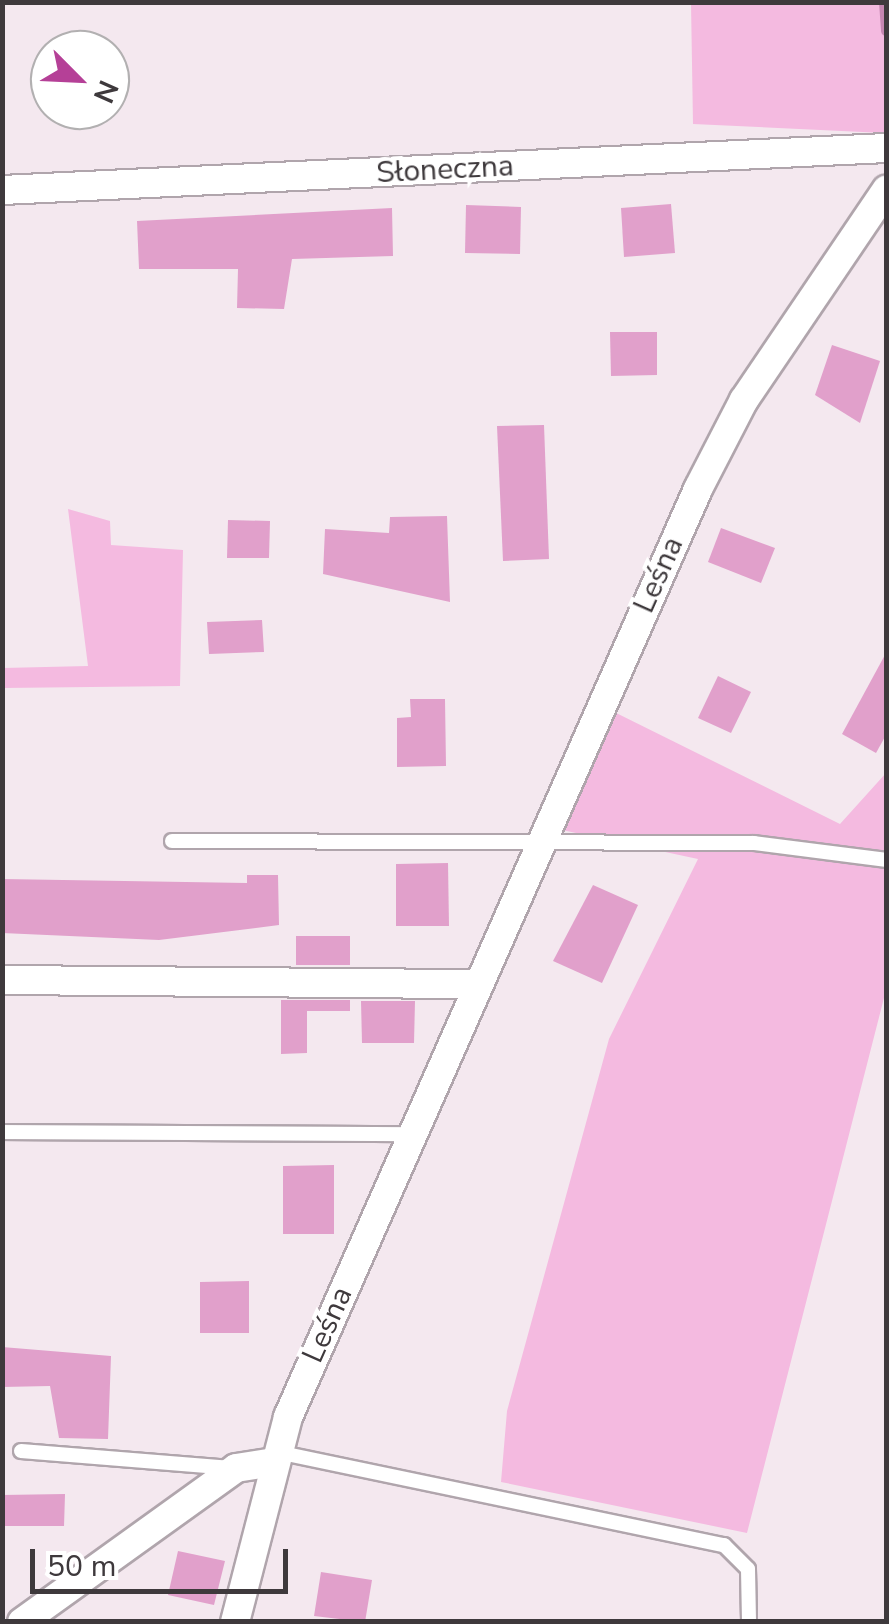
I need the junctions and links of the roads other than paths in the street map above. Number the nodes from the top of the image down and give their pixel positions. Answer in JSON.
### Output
{"nodes":[{"id":1,"x":886,"y":148,"type":"edge"},
{"id":2,"x":2,"y":190,"type":"edge"},
{"id":3,"x":886,"y":190,"type":"edge"},
{"id":4,"x":540,"y":840,"type":"junction"},
{"id":5,"x":172,"y":842,"type":"dead end"},
{"id":6,"x":886,"y":860,"type":"edge"},
{"id":7,"x":2,"y":980,"type":"edge"},
{"id":8,"x":477,"y":984,"type":"junction"},
{"id":9,"x":2,"y":1132,"type":"edge"},
{"id":10,"x":412,"y":1134,"type":"junction"},
{"id":11,"x":22,"y":1452,"type":"dead end"},
{"id":12,"x":274,"y":1457,"type":"junction"},
{"id":13,"x":236,"y":1468,"type":"junction"},
{"id":14,"x":22,"y":1622,"type":"edge"},
{"id":15,"x":236,"y":1622,"type":"edge"},
{"id":16,"x":749,"y":1622,"type":"edge"}],
"edges":[{"from":1,"to":2,"type":"street","name":"Słoneczna"},
{"from":3,"to":4,"type":"street","name":"Leśna"},
{"from":4,"to":5,"type":"lane"},
{"from":4,"to":6,"type":"lane"},
{"from":4,"to":8,"type":"street","name":"Leśna"},
{"from":7,"to":8,"type":"street"},
{"from":8,"to":10,"type":"street","name":"Leśna"},
{"from":9,"to":10,"type":"lane"},
{"from":10,"to":12,"type":"street","name":"Leśna"},
{"from":11,"to":13,"type":"lane"},
{"from":12,"to":13,"type":"street"},
{"from":12,"to":15,"type":"street","name":"Leśna"},
{"from":12,"to":16,"type":"lane"},
{"from":13,"to":14,"type":"street"}]}
